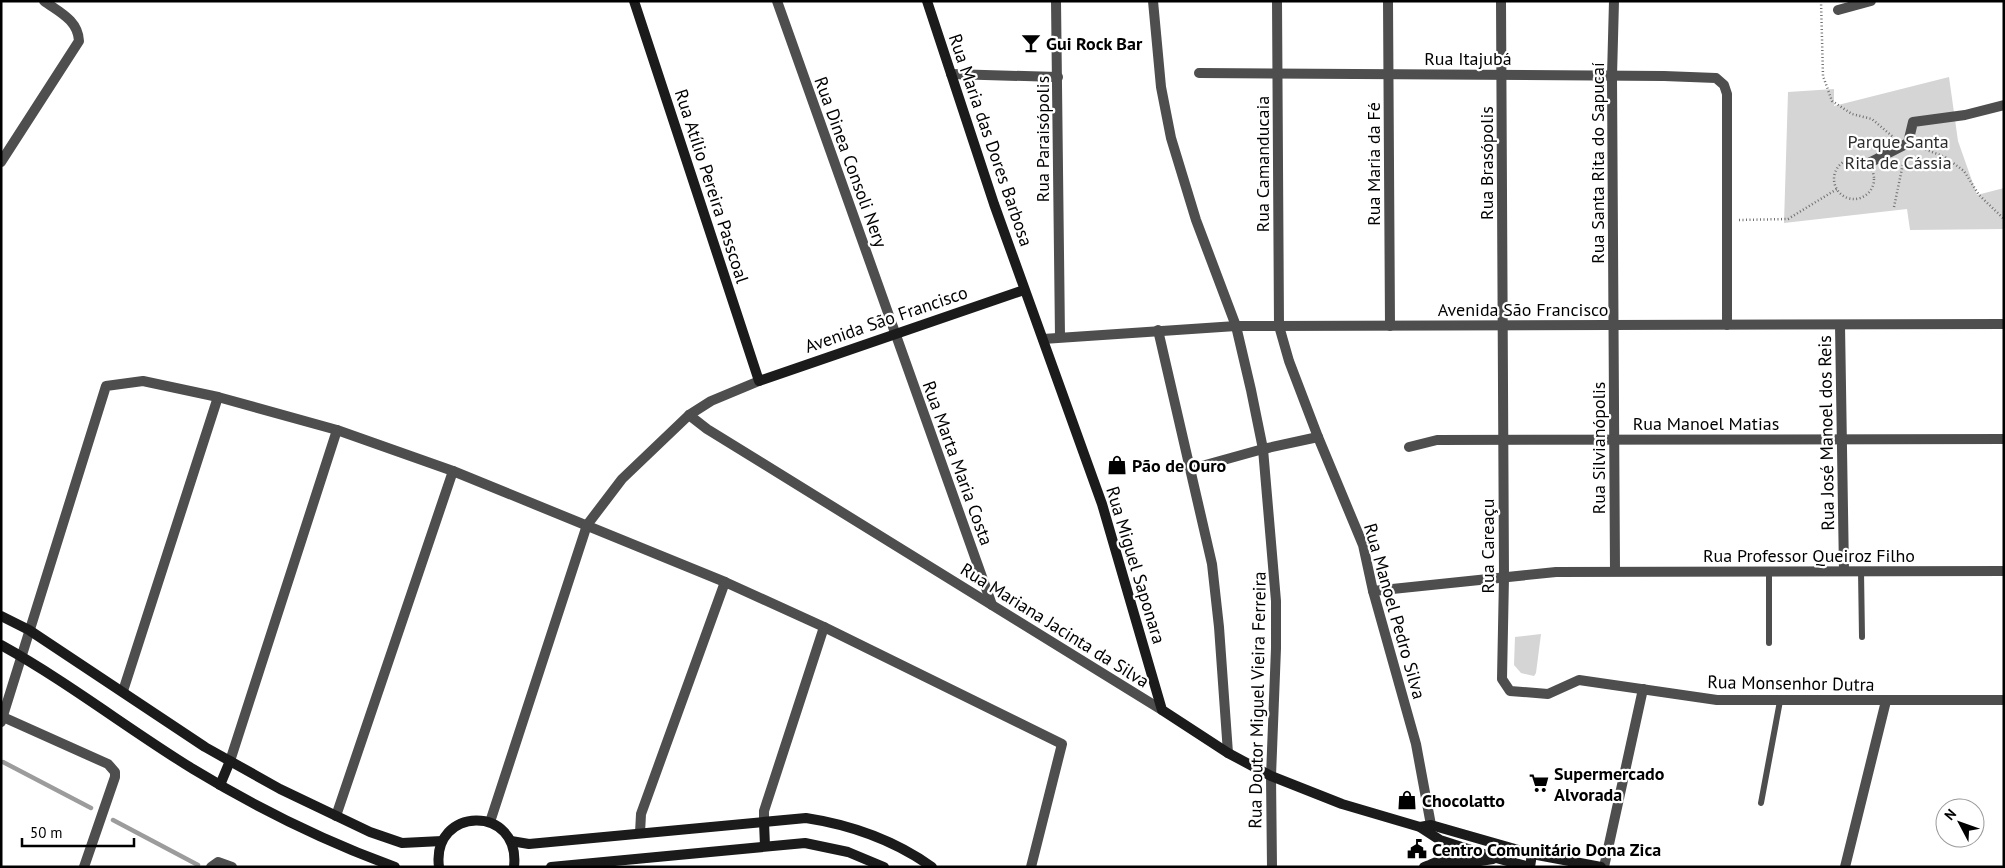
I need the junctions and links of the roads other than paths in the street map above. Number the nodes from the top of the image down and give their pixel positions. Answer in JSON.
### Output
{"nodes":[{"id":1,"x":44,"y":1,"type":"edge"},
{"id":2,"x":634,"y":1,"type":"edge"},
{"id":3,"x":777,"y":1,"type":"edge"},
{"id":4,"x":927,"y":1,"type":"edge"},
{"id":5,"x":1056,"y":1,"type":"edge"},
{"id":6,"x":1153,"y":1,"type":"edge"},
{"id":7,"x":1277,"y":1,"type":"edge"},
{"id":8,"x":1388,"y":1,"type":"edge"},
{"id":9,"x":1501,"y":1,"type":"edge"},
{"id":10,"x":1614,"y":1,"type":"edge"},
{"id":11,"x":1871,"y":1,"type":"edge"},
{"id":12,"x":1838,"y":10,"type":"dead end"},
{"id":13,"x":1199,"y":73,"type":"dead end"},
{"id":14,"x":1278,"y":73,"type":"junction"},
{"id":15,"x":951,"y":74,"type":"junction"},
{"id":16,"x":1389,"y":74,"type":"junction"},
{"id":17,"x":1502,"y":75,"type":"junction"},
{"id":18,"x":1612,"y":76,"type":"junction"},
{"id":19,"x":1058,"y":77,"type":"junction"},
{"id":20,"x":2004,"y":105,"type":"edge"},
{"id":21,"x":1,"y":162,"type":"edge"},
{"id":22,"x":1867,"y":164,"type":"road end"},
{"id":23,"x":1024,"y":290,"type":"junction"},
{"id":24,"x":1840,"y":324,"type":"junction"},
{"id":25,"x":2004,"y":324,"type":"edge"},
{"id":26,"x":1614,"y":325,"type":"junction"},
{"id":27,"x":1727,"y":325,"type":"junction"},
{"id":28,"x":1236,"y":326,"type":"junction"},
{"id":29,"x":1280,"y":326,"type":"junction"},
{"id":30,"x":1390,"y":326,"type":"junction"},
{"id":31,"x":1502,"y":326,"type":"junction"},
{"id":32,"x":1158,"y":330,"type":"junction"},
{"id":33,"x":895,"y":333,"type":"junction"},
{"id":34,"x":1060,"y":337,"type":"junction"},
{"id":35,"x":1043,"y":339,"type":"junction"},
{"id":36,"x":759,"y":381,"type":"junction"},
{"id":37,"x":218,"y":397,"type":"junction"},
{"id":38,"x":689,"y":416,"type":"junction"},
{"id":39,"x":337,"y":430,"type":"junction"},
{"id":40,"x":1318,"y":437,"type":"junction"},
{"id":41,"x":1843,"y":439,"type":"junction"},
{"id":42,"x":2004,"y":439,"type":"edge"},
{"id":43,"x":1503,"y":440,"type":"junction"},
{"id":44,"x":1614,"y":440,"type":"junction"},
{"id":45,"x":1409,"y":447,"type":"dead end"},
{"id":46,"x":1263,"y":449,"type":"junction"},
{"id":47,"x":1190,"y":469,"type":"junction"},
{"id":48,"x":453,"y":471,"type":"junction"},
{"id":49,"x":587,"y":525,"type":"junction"},
{"id":50,"x":1769,"y":571,"type":"junction"},
{"id":51,"x":1844,"y":571,"type":"junction"},
{"id":52,"x":1861,"y":571,"type":"junction"},
{"id":53,"x":2004,"y":571,"type":"edge"},
{"id":54,"x":1615,"y":572,"type":"junction"},
{"id":55,"x":1504,"y":578,"type":"junction"},
{"id":56,"x":725,"y":582,"type":"junction"},
{"id":57,"x":1373,"y":591,"type":"junction"},
{"id":58,"x":992,"y":605,"type":"junction"},
{"id":59,"x":1,"y":616,"type":"edge"},
{"id":60,"x":824,"y":627,"type":"junction"},
{"id":61,"x":29,"y":630,"type":"junction"},
{"id":62,"x":1862,"y":637,"type":"dead end"},
{"id":63,"x":1769,"y":643,"type":"dead end"},
{"id":64,"x":1,"y":645,"type":"edge"},
{"id":65,"x":21,"y":656,"type":"junction"},
{"id":66,"x":1579,"y":680,"type":"joint"},
{"id":67,"x":1643,"y":689,"type":"junction"},
{"id":68,"x":123,"y":691,"type":"junction"},
{"id":69,"x":2004,"y":700,"type":"edge"},
{"id":70,"x":1780,"y":701,"type":"junction"},
{"id":71,"x":1886,"y":701,"type":"junction"},
{"id":72,"x":1162,"y":710,"type":"junction"},
{"id":73,"x":2,"y":720,"type":"edge"},
{"id":74,"x":1228,"y":753,"type":"junction"},
{"id":75,"x":230,"y":761,"type":"junction"},
{"id":76,"x":1270,"y":776,"type":"junction"},
{"id":77,"x":220,"y":785,"type":"junction"},
{"id":78,"x":1761,"y":803,"type":"dead end"},
{"id":79,"x":336,"y":816,"type":"junction"},
{"id":80,"x":490,"y":822,"type":"junction"},
{"id":81,"x":764,"y":822,"type":"junction"},
{"id":82,"x":1425,"y":826,"type":"junction"},
{"id":83,"x":640,"y":833,"type":"junction"},
{"id":84,"x":1440,"y":840,"type":"junction"},
{"id":85,"x":442,"y":841,"type":"junction"},
{"id":86,"x":511,"y":841,"type":"junction"},
{"id":87,"x":1498,"y":845,"type":"junction"},
{"id":88,"x":765,"y":846,"type":"junction"},
{"id":89,"x":1475,"y":852,"type":"junction"},
{"id":90,"x":1532,"y":854,"type":"junction"},
{"id":91,"x":1496,"y":858,"type":"junction"},
{"id":92,"x":1555,"y":862,"type":"edge"},
{"id":93,"x":1441,"y":863,"type":"edge"},
{"id":94,"x":213,"y":865,"type":"edge"},
{"id":95,"x":84,"y":867,"type":"edge"},
{"id":96,"x":232,"y":867,"type":"edge"},
{"id":97,"x":395,"y":867,"type":"edge"},
{"id":98,"x":439,"y":867,"type":"edge"},
{"id":99,"x":514,"y":867,"type":"edge"},
{"id":100,"x":551,"y":867,"type":"edge"},
{"id":101,"x":884,"y":867,"type":"edge"},
{"id":102,"x":932,"y":867,"type":"edge"},
{"id":103,"x":1031,"y":867,"type":"edge"},
{"id":104,"x":1272,"y":867,"type":"edge"},
{"id":105,"x":1424,"y":867,"type":"edge"},
{"id":106,"x":1530,"y":867,"type":"edge"},
{"id":107,"x":1602,"y":867,"type":"edge"},
{"id":108,"x":1845,"y":867,"type":"edge"}],
"edges":[{"from":1,"to":21,"type":"street"},
{"from":2,"to":36,"type":"main road","name":"Rua Atílio Pereira Passcoal"},
{"from":3,"to":33,"type":"street","name":"Rua Dinea Consoli Nery"},
{"from":4,"to":15,"type":"main road","name":"Rua Maria das Dores Barbosa"},
{"from":5,"to":19,"type":"street","name":"Rua Paraisópolis"},
{"from":6,"to":28,"type":"street","name":"Rua Doutor Miguel Vieira Ferreira"},
{"from":7,"to":14,"type":"street","name":"Rua Camanducaia"},
{"from":8,"to":16,"type":"street","name":"Rua Maria da Fé"},
{"from":9,"to":17,"type":"street","name":"Rua Brasópolis"},
{"from":10,"to":18,"type":"street","name":"Rua Santa Rita do Sapucaí"},
{"from":11,"to":12,"type":"street"},
{"from":13,"to":14,"type":"street","name":"Rua Itajubá"},
{"from":14,"to":16,"type":"street","name":"Rua Itajubá"},
{"from":14,"to":29,"type":"street","name":"Rua Camanducaia"},
{"from":15,"to":19,"type":"street"},
{"from":15,"to":23,"type":"main road","name":"Rua Maria das Dores Barbosa"},
{"from":16,"to":17,"type":"street","name":"Rua Itajubá"},
{"from":16,"to":30,"type":"street","name":"Rua Maria da Fé"},
{"from":17,"to":18,"type":"street","name":"Rua Itajubá"},
{"from":17,"to":31,"type":"street","name":"Rua Brasópolis"},
{"from":18,"to":26,"type":"street","name":"Rua Santa Rita do Sapucaí"},
{"from":18,"to":27,"type":"street","name":"Rua Itajubá"},
{"from":19,"to":34,"type":"street","name":"Rua Paraisópolis"},
{"from":20,"to":22,"type":"street"},
{"from":23,"to":33,"type":"main road","name":"Avenida São Francisco"},
{"from":23,"to":35,"type":"main road","name":"Rua Miguel Saponara"},
{"from":24,"to":25,"type":"street","name":"Avenida São Francisco"},
{"from":24,"to":27,"type":"street","name":"Avenida São Francisco"},
{"from":24,"to":41,"type":"street","name":"Rua José Manoel dos Reis"},
{"from":26,"to":27,"type":"street","name":"Avenida São Francisco"},
{"from":26,"to":31,"type":"street","name":"Avenida São Francisco"},
{"from":26,"to":44,"type":"street","name":"Rua Silvianópolis"},
{"from":28,"to":29,"type":"street","name":"Avenida São Francisco"},
{"from":28,"to":32,"type":"street","name":"Avenida São Francisco"},
{"from":28,"to":46,"type":"street","name":"Rua Doutor Miguel Vieira Ferreira"},
{"from":29,"to":30,"type":"street","name":"Avenida São Francisco"},
{"from":29,"to":40,"type":"street","name":"Rua Manoel Pedro Silva"},
{"from":30,"to":31,"type":"street","name":"Avenida São Francisco"},
{"from":31,"to":43,"type":"street","name":"Rua Careaçu"},
{"from":32,"to":34,"type":"street","name":"Avenida São Francisco"},
{"from":32,"to":47,"type":"street"},
{"from":33,"to":36,"type":"main road","name":"Avenida São Francisco"},
{"from":33,"to":58,"type":"street","name":"Rua Marta Maria Costa"},
{"from":34,"to":35,"type":"street","name":"Avenida São Francisco"},
{"from":35,"to":72,"type":"main road","name":"Rua Miguel Saponara"},
{"from":36,"to":38,"type":"street"},
{"from":37,"to":39,"type":"street"},
{"from":37,"to":61,"type":"street"},
{"from":37,"to":68,"type":"street"},
{"from":38,"to":49,"type":"street"},
{"from":38,"to":58,"type":"street","name":"Rua Mariana Jacinta da Silva"},
{"from":39,"to":48,"type":"street"},
{"from":39,"to":75,"type":"street"},
{"from":40,"to":46,"type":"street"},
{"from":40,"to":57,"type":"street","name":"Rua Manoel Pedro Silva"},
{"from":41,"to":42,"type":"street","name":"Rua Manoel Matias"},
{"from":41,"to":44,"type":"street","name":"Rua Manoel Matias"},
{"from":41,"to":51,"type":"street","name":"Rua José Manoel dos Reis"},
{"from":43,"to":44,"type":"street","name":"Rua Manoel Matias"},
{"from":43,"to":45,"type":"street","name":"Rua Manoel Matias"},
{"from":43,"to":55,"type":"street","name":"Rua Careaçu"},
{"from":44,"to":54,"type":"street","name":"Rua Silvianópolis"},
{"from":46,"to":47,"type":"street"},
{"from":46,"to":76,"type":"street","name":"Rua Doutor Miguel Vieira Ferreira"},
{"from":47,"to":74,"type":"street"},
{"from":48,"to":49,"type":"street"},
{"from":48,"to":79,"type":"street"},
{"from":49,"to":56,"type":"street"},
{"from":49,"to":80,"type":"street"},
{"from":50,"to":51,"type":"street","name":"Rua Professor Queiroz Filho"},
{"from":50,"to":54,"type":"street","name":"Rua Professor Queiroz Filho"},
{"from":50,"to":63,"type":"lane"},
{"from":51,"to":52,"type":"street","name":"Rua Professor Queiroz Filho"},
{"from":52,"to":53,"type":"street","name":"Rua Professor Queiroz Filho"},
{"from":52,"to":62,"type":"lane"},
{"from":54,"to":55,"type":"street","name":"Rua Professor Queiroz Filho"},
{"from":55,"to":57,"type":"street","name":"Rua Professor Queiroz Filho"},
{"from":55,"to":66,"type":"street","name":"Rua Careaçu"},
{"from":56,"to":60,"type":"street"},
{"from":56,"to":83,"type":"street"},
{"from":57,"to":82,"type":"street","name":"Rua Manoel Pedro Silva"},
{"from":58,"to":72,"type":"street","name":"Rua Mariana Jacinta da Silva"},
{"from":59,"to":61,"type":"main road"},
{"from":60,"to":81,"type":"street"},
{"from":60,"to":103,"type":"street"},
{"from":61,"to":65,"type":"street"},
{"from":61,"to":68,"type":"main road"},
{"from":64,"to":65,"type":"main road"},
{"from":65,"to":73,"type":"street"},
{"from":65,"to":77,"type":"main road"},
{"from":66,"to":67,"type":"street","name":"Rua Monsenhor Dutra"},
{"from":67,"to":70,"type":"street","name":"Rua Monsenhor Dutra"},
{"from":67,"to":107,"type":"street"},
{"from":68,"to":75,"type":"main road"},
{"from":69,"to":71,"type":"street","name":"Rua Monsenhor Dutra"},
{"from":70,"to":71,"type":"street","name":"Rua Monsenhor Dutra"},
{"from":70,"to":78,"type":"lane"},
{"from":71,"to":108,"type":"street"},
{"from":72,"to":74,"type":"main road","name":"Rua Mariana Jacinta da Silva"},
{"from":73,"to":95,"type":"street"},
{"from":74,"to":76,"type":"main road","name":"Rua Mariana Jacinta da Silva"},
{"from":75,"to":77,"type":"main road"},
{"from":75,"to":79,"type":"main road"},
{"from":76,"to":82,"type":"main road","name":"Rua Mariana Jacinta da Silva"},
{"from":76,"to":104,"type":"street","name":"Rua Doutor Miguel Vieira Ferreira"},
{"from":77,"to":97,"type":"main road"},
{"from":79,"to":85,"type":"main road"},
{"from":80,"to":85,"type":"main road"},
{"from":80,"to":86,"type":"main road"},
{"from":81,"to":83,"type":"main road"},
{"from":81,"to":88,"type":"main road"},
{"from":81,"to":102,"type":"main road"},
{"from":82,"to":84,"type":"main road","name":"Rua Mariana Jacinta da Silva"},
{"from":82,"to":87,"type":"main road","name":"Rua Mariana Jacinta da Silva"},
{"from":83,"to":86,"type":"main road"},
{"from":84,"to":89,"type":"main road","name":"Rua Mariana Jacinta da Silva"},
{"from":84,"to":93,"type":"main road"},
{"from":85,"to":98,"type":"main road"},
{"from":86,"to":99,"type":"main road"},
{"from":87,"to":89,"type":"main road"},
{"from":87,"to":90,"type":"main road","name":"Rua Mariana Jacinta da Silva"},
{"from":88,"to":100,"type":"main road"},
{"from":88,"to":101,"type":"main road"},
{"from":89,"to":91,"type":"main road","name":"Rua Mariana Jacinta da Silva"},
{"from":89,"to":93,"type":"main road"},
{"from":90,"to":92,"type":"main road","name":"Rua Mariana Jacinta da Silva"},
{"from":90,"to":106,"type":"main road"},
{"from":91,"to":93,"type":"main road"},
{"from":91,"to":106,"type":"main road","name":"Rua Mariana Jacinta da Silva"},
{"from":92,"to":107,"type":"main road","name":"Rua Mariana Jacinta da Silva"},
{"from":93,"to":105,"type":"main road"},
{"from":94,"to":96,"type":"street"}]}
